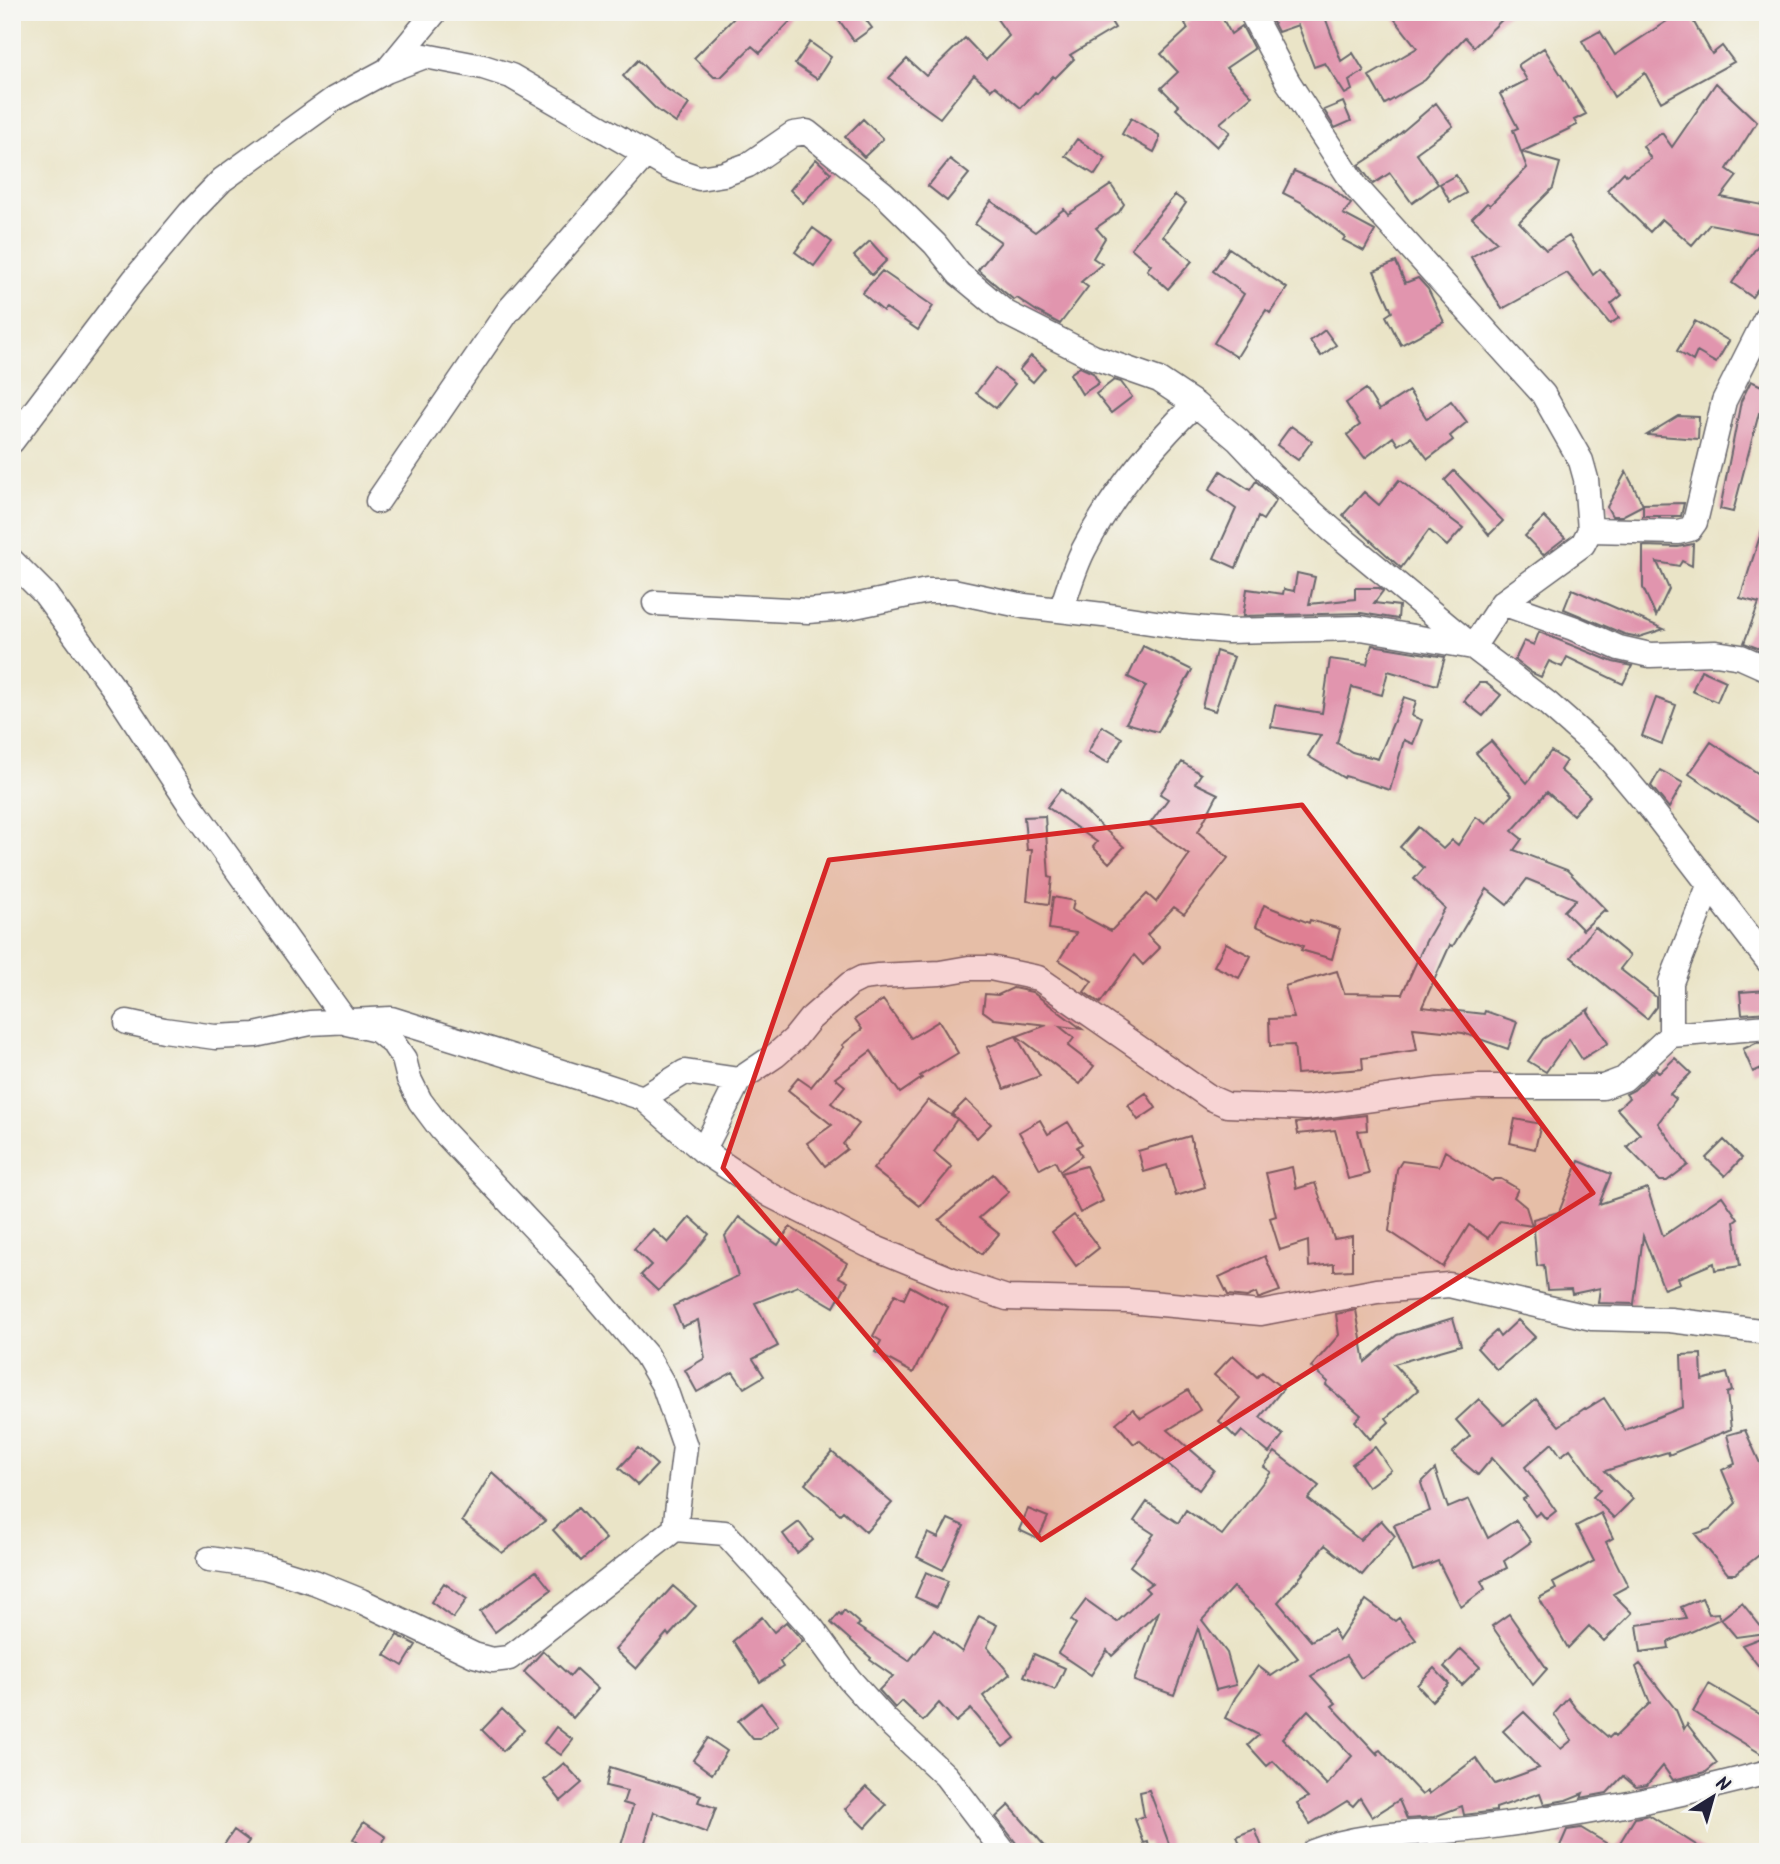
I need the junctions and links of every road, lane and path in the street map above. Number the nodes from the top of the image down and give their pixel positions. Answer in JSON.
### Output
{"nodes":[{"id":1,"x":435,"y":12,"type":"edge"},
{"id":2,"x":1251,"y":12,"type":"edge"},
{"id":3,"x":386,"y":71,"type":"junction"},
{"id":4,"x":646,"y":154,"type":"junction"},
{"id":5,"x":1768,"y":314,"type":"edge"},
{"id":6,"x":1195,"y":404,"type":"junction"},
{"id":7,"x":12,"y":441,"type":"edge"},
{"id":8,"x":378,"y":501,"type":"dead end"},
{"id":9,"x":1590,"y":530,"type":"junction"},
{"id":10,"x":12,"y":561,"type":"edge"},
{"id":11,"x":655,"y":603,"type":"dead end"},
{"id":12,"x":1502,"y":603,"type":"junction"},
{"id":13,"x":1061,"y":610,"type":"junction"},
{"id":14,"x":1474,"y":647,"type":"junction"},
{"id":15,"x":1768,"y":669,"type":"edge"},
{"id":16,"x":1709,"y":886,"type":"junction"},
{"id":17,"x":1768,"y":961,"type":"edge"},
{"id":18,"x":127,"y":1022,"type":"dead end"},
{"id":19,"x":347,"y":1023,"type":"junction"},
{"id":20,"x":1768,"y":1027,"type":"edge"},
{"id":21,"x":1671,"y":1035,"type":"junction"},
{"id":22,"x":739,"y":1080,"type":"junction"},
{"id":23,"x":643,"y":1098,"type":"junction"},
{"id":24,"x":703,"y":1151,"type":"junction"},
{"id":25,"x":1768,"y":1332,"type":"edge"},
{"id":26,"x":675,"y":1529,"type":"junction"},
{"id":27,"x":209,"y":1559,"type":"dead end"},
{"id":28,"x":1768,"y":1772,"type":"edge"},
{"id":29,"x":1004,"y":1852,"type":"edge"},
{"id":30,"x":1313,"y":1852,"type":"edge"}],
"edges":[{"from":1,"to":3,"type":"street"},
{"from":2,"to":9,"type":"street"},
{"from":3,"to":4,"type":"street"},
{"from":3,"to":7,"type":"street"},
{"from":4,"to":6,"type":"street"},
{"from":4,"to":8,"type":"street"},
{"from":5,"to":9,"type":"street"},
{"from":6,"to":13,"type":"street"},
{"from":6,"to":14,"type":"street"},
{"from":9,"to":12,"type":"street"},
{"from":10,"to":19,"type":"street"},
{"from":11,"to":13,"type":"street"},
{"from":12,"to":14,"type":"street"},
{"from":12,"to":15,"type":"street"},
{"from":13,"to":14,"type":"street"},
{"from":14,"to":16,"type":"street"},
{"from":16,"to":17,"type":"street"},
{"from":16,"to":21,"type":"street"},
{"from":18,"to":19,"type":"street"},
{"from":19,"to":23,"type":"street"},
{"from":19,"to":26,"type":"street"},
{"from":20,"to":21,"type":"street"},
{"from":21,"to":22,"type":"street"},
{"from":22,"to":23,"type":"street"},
{"from":22,"to":24,"type":"street"},
{"from":23,"to":24,"type":"street"},
{"from":24,"to":25,"type":"street"},
{"from":26,"to":27,"type":"street"},
{"from":26,"to":29,"type":"street"},
{"from":28,"to":30,"type":"street"}]}
